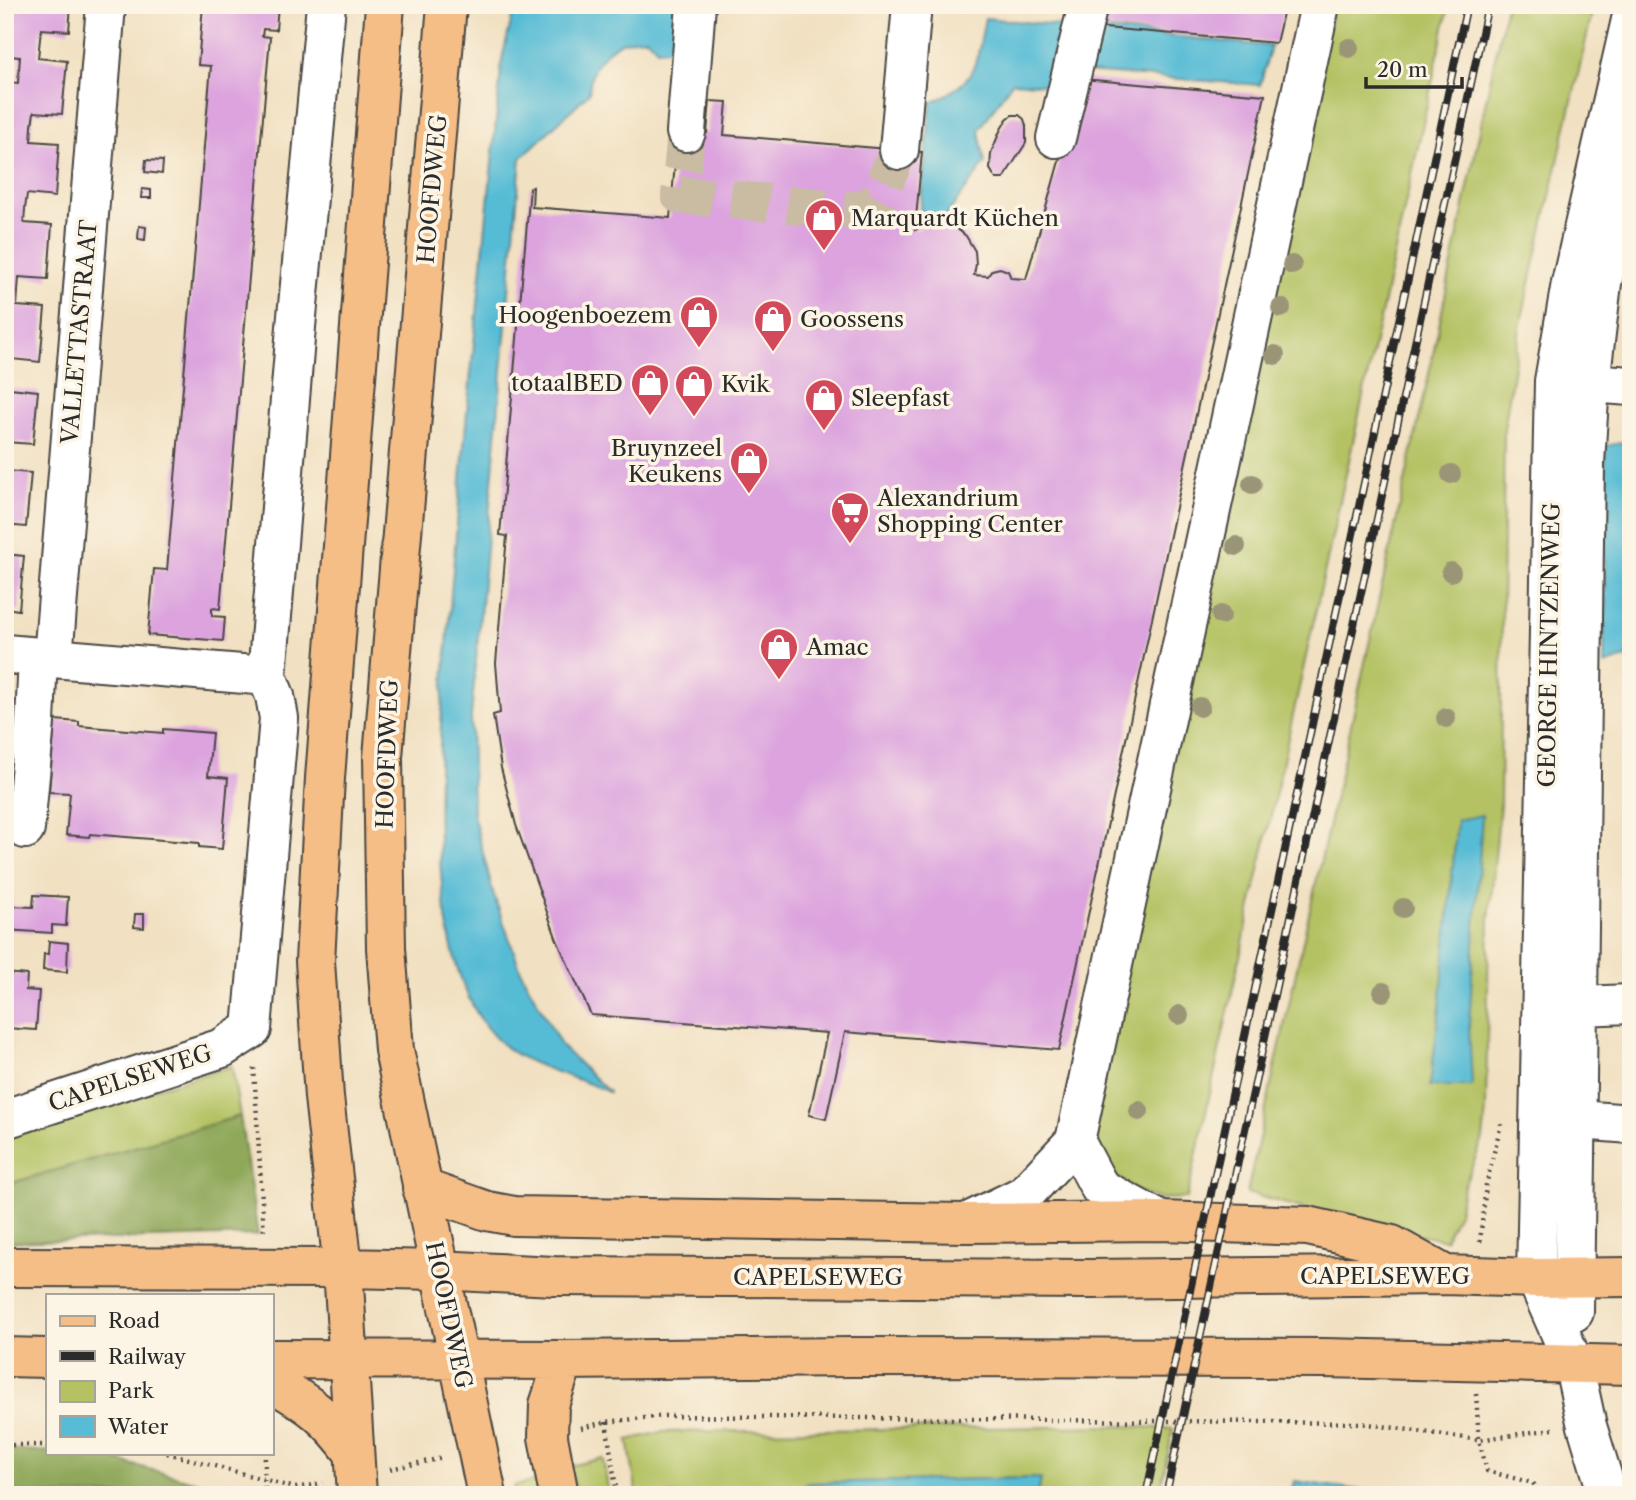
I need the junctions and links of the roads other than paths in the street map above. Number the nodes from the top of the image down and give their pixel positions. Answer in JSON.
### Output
{"nodes":[{"id":1,"x":106,"y":5,"type":"edge"},
{"id":2,"x":326,"y":5,"type":"edge"},
{"id":3,"x":386,"y":5,"type":"edge"},
{"id":4,"x":696,"y":5,"type":"edge"},
{"id":5,"x":912,"y":5,"type":"edge"},
{"id":6,"x":1320,"y":5,"type":"edge"},
{"id":7,"x":450,"y":10,"type":"edge"},
{"id":8,"x":1085,"y":15,"type":"edge"},
{"id":9,"x":1631,"y":20,"type":"edge"},
{"id":10,"x":686,"y":132,"type":"tunnel mouth"},
{"id":11,"x":1056,"y":138,"type":"dead end"},
{"id":12,"x":899,"y":150,"type":"tunnel mouth"},
{"id":13,"x":1631,"y":152,"type":"edge"},
{"id":14,"x":1572,"y":382,"type":"junction"},
{"id":15,"x":1631,"y":386,"type":"edge"},
{"id":16,"x":32,"y":657,"type":"edge"},
{"id":17,"x":267,"y":676,"type":"junction"},
{"id":18,"x":25,"y":829,"type":"dead end"},
{"id":19,"x":1631,"y":1003,"type":"edge"},
{"id":20,"x":1559,"y":1007,"type":"junction"},
{"id":21,"x":1539,"y":1117,"type":"junction"},
{"id":22,"x":5,"y":1119,"type":"edge"},
{"id":23,"x":1576,"y":1120,"type":"junction"},
{"id":24,"x":1631,"y":1124,"type":"edge"},
{"id":25,"x":1075,"y":1141,"type":"junction"},
{"id":26,"x":422,"y":1188,"type":"junction"},
{"id":27,"x":1161,"y":1221,"type":"junction"},
{"id":28,"x":966,"y":1223,"type":"junction"},
{"id":29,"x":5,"y":1267,"type":"edge"},
{"id":30,"x":343,"y":1268,"type":"junction"},
{"id":31,"x":439,"y":1270,"type":"junction"},
{"id":32,"x":1462,"y":1275,"type":"junction"},
{"id":33,"x":1575,"y":1277,"type":"junction"},
{"id":34,"x":1631,"y":1277,"type":"edge"},
{"id":35,"x":1536,"y":1278,"type":"junction"},
{"id":36,"x":5,"y":1357,"type":"edge"},
{"id":37,"x":46,"y":1358,"type":"edge"},
{"id":38,"x":273,"y":1359,"type":"edge"},
{"id":39,"x":349,"y":1359,"type":"junction"},
{"id":40,"x":459,"y":1360,"type":"junction"},
{"id":41,"x":565,"y":1360,"type":"junction"},
{"id":42,"x":1573,"y":1362,"type":"junction"},
{"id":43,"x":1631,"y":1365,"type":"edge"},
{"id":44,"x":273,"y":1383,"type":"edge"},
{"id":45,"x":356,"y":1475,"type":"edge"},
{"id":46,"x":487,"y":1495,"type":"edge"},
{"id":47,"x":559,"y":1495,"type":"edge"},
{"id":48,"x":1608,"y":1495,"type":"edge"}],
"edges":[{"from":1,"to":16,"type":"street","name":"VALLETTASTRAAT"},
{"from":2,"to":17,"type":"street"},
{"from":3,"to":30,"type":"main road"},
{"from":4,"to":10,"type":"street"},
{"from":5,"to":12,"type":"street"},
{"from":6,"to":25,"type":"street"},
{"from":7,"to":26,"type":"main road","name":"HOOFDWEG"},
{"from":8,"to":11,"type":"street"},
{"from":9,"to":14,"type":"street","name":"GEORGE HINTZENWEG"},
{"from":13,"to":14,"type":"street","name":"GEORGE HINTZENWEG"},
{"from":14,"to":15,"type":"street"},
{"from":14,"to":20,"type":"street","name":"GEORGE HINTZENWEG"},
{"from":16,"to":17,"type":"street"},
{"from":16,"to":18,"type":"street","name":"VALLETTASTRAAT"},
{"from":17,"to":22,"type":"street","name":"CAPELSEWEG"},
{"from":19,"to":20,"type":"street"},
{"from":20,"to":21,"type":"street","name":"GEORGE HINTZENWEG"},
{"from":20,"to":23,"type":"street","name":"GEORGE HINTZENWEG"},
{"from":21,"to":23,"type":"street"},
{"from":21,"to":35,"type":"street","name":"GEORGE HINTZENWEG"},
{"from":23,"to":24,"type":"street"},
{"from":23,"to":33,"type":"street","name":"GEORGE HINTZENWEG"},
{"from":25,"to":27,"type":"street"},
{"from":25,"to":28,"type":"street"},
{"from":26,"to":28,"type":"main road"},
{"from":26,"to":31,"type":"main road","name":"HOOFDWEG"},
{"from":27,"to":28,"type":"main road"},
{"from":27,"to":32,"type":"main road"},
{"from":29,"to":30,"type":"main road","name":"CAPELSEWEG"},
{"from":30,"to":31,"type":"main road","name":"CAPELSEWEG"},
{"from":30,"to":39,"type":"main road"},
{"from":31,"to":32,"type":"main road","name":"CAPELSEWEG"},
{"from":31,"to":40,"type":"main road","name":"HOOFDWEG"},
{"from":32,"to":35,"type":"main road","name":"CAPELSEWEG"},
{"from":33,"to":34,"type":"main road","name":"CAPELSEWEG"},
{"from":33,"to":35,"type":"main road","name":"CAPELSEWEG"},
{"from":33,"to":42,"type":"street","name":"GEORGE HINTZENWEG"},
{"from":35,"to":42,"type":"street"},
{"from":36,"to":37,"type":"main road"},
{"from":38,"to":39,"type":"main road"},
{"from":39,"to":40,"type":"main road"},
{"from":39,"to":45,"type":"main road"},
{"from":40,"to":41,"type":"main road"},
{"from":40,"to":46,"type":"main road","name":"HOOFDWEG"},
{"from":41,"to":42,"type":"main road"},
{"from":41,"to":47,"type":"main road"},
{"from":42,"to":43,"type":"main road"},
{"from":42,"to":48,"type":"street"},
{"from":44,"to":45,"type":"main road"}]}
